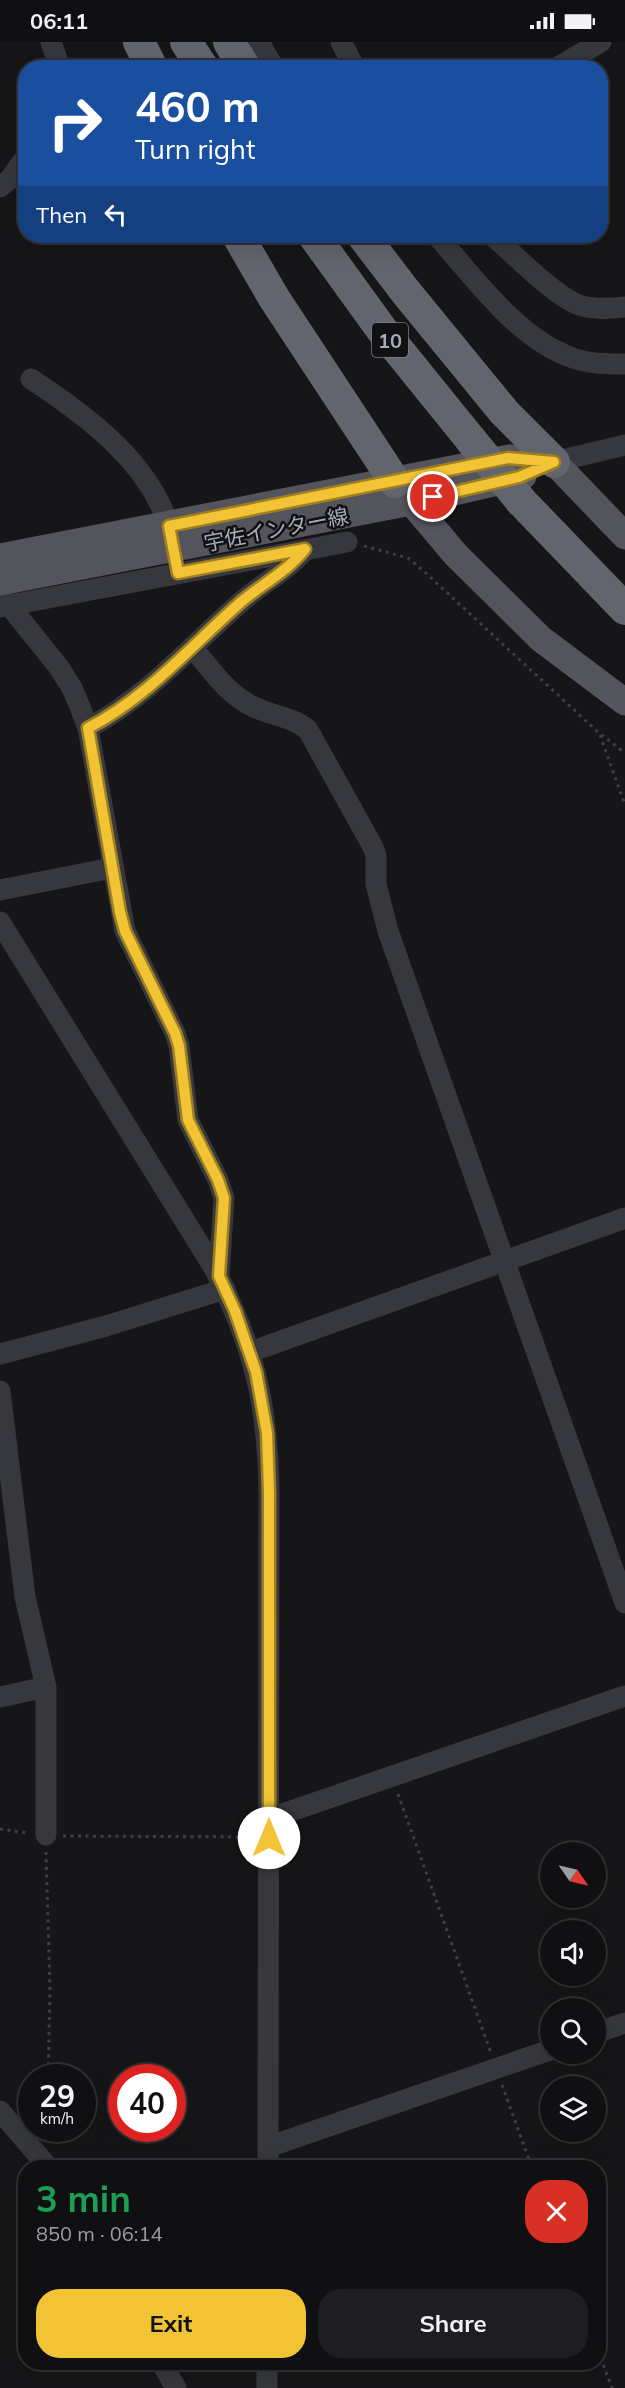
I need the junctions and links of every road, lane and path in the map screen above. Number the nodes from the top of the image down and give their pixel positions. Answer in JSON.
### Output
{"nodes":[{"id":1,"x":51,"y":42,"type":"edge"},
{"id":2,"x":139,"y":42,"type":"edge"},
{"id":3,"x":186,"y":42,"type":"edge"},
{"id":4,"x":229,"y":42,"type":"edge"},
{"id":5,"x":259,"y":42,"type":"edge"},
{"id":6,"x":341,"y":42,"type":"edge"},
{"id":7,"x":601,"y":42,"type":"edge"},
{"id":8,"x":57,"y":60,"type":"edge"},
{"id":9,"x":148,"y":60,"type":"edge"},
{"id":10,"x":198,"y":60,"type":"edge"},
{"id":11,"x":240,"y":60,"type":"edge"},
{"id":12,"x":269,"y":60,"type":"edge"},
{"id":13,"x":351,"y":60,"type":"edge"},
{"id":14,"x":569,"y":60,"type":"edge"},
{"id":15,"x":18,"y":168,"type":"edge"},
{"id":16,"x":0,"y":187,"type":"edge"},
{"id":17,"x":242,"y":243,"type":"edge"},
{"id":18,"x":319,"y":243,"type":"edge"},
{"id":19,"x":368,"y":243,"type":"edge"},
{"id":20,"x":443,"y":243,"type":"edge"},
{"id":21,"x":501,"y":243,"type":"edge"},
{"id":22,"x":625,"y":307,"type":"edge"},
{"id":23,"x":625,"y":364,"type":"edge"},
{"id":24,"x":31,"y":379,"type":"dead end"},
{"id":25,"x":625,"y":445,"type":"edge"},
{"id":26,"x":554,"y":462,"type":"junction"},
{"id":27,"x":403,"y":492,"type":"junction"},
{"id":28,"x":625,"y":536,"type":"edge"},
{"id":29,"x":347,"y":542,"type":"joint"},
{"id":30,"x":174,"y":549,"type":"junction"},
{"id":31,"x":305,"y":549,"type":"junction"},
{"id":32,"x":0,"y":557,"type":"edge"},
{"id":33,"x":3,"y":597,"type":"edge"},
{"id":34,"x":625,"y":609,"type":"edge"},
{"id":35,"x":192,"y":647,"type":"junction"},
{"id":36,"x":625,"y":702,"type":"edge"},
{"id":37,"x":88,"y":728,"type":"junction"},
{"id":38,"x":600,"y":733,"type":"junction"},
{"id":39,"x":625,"y":753,"type":"edge"},
{"id":40,"x":625,"y":805,"type":"edge"},
{"id":41,"x":112,"y":868,"type":"junction"},
{"id":42,"x":0,"y":890,"type":"edge"},
{"id":43,"x":0,"y":921,"type":"edge"},
{"id":44,"x":625,"y":1218,"type":"edge"},
{"id":45,"x":505,"y":1262,"type":"junction"},
{"id":46,"x":222,"y":1283,"type":"junction"},
{"id":47,"x":250,"y":1352,"type":"junction"},
{"id":48,"x":0,"y":1354,"type":"edge"},
{"id":49,"x":0,"y":1391,"type":"edge"},
{"id":50,"x":625,"y":1603,"type":"edge"},
{"id":51,"x":46,"y":1687,"type":"junction"},
{"id":52,"x":625,"y":1696,"type":"edge"},
{"id":53,"x":0,"y":1697,"type":"edge"},
{"id":54,"x":392,"y":1777,"type":"junction"},
{"id":55,"x":269,"y":1828,"type":"junction"},
{"id":56,"x":0,"y":1829,"type":"edge"},
{"id":57,"x":46,"y":1836,"type":"junction"},
{"id":58,"x":625,"y":2023,"type":"edge"},
{"id":59,"x":606,"y":2030,"type":"edge"},
{"id":60,"x":540,"y":2054,"type":"edge"},
{"id":61,"x":48,"y":2064,"type":"edge"},
{"id":62,"x":497,"y":2069,"type":"junction"},
{"id":63,"x":0,"y":2111,"type":"edge"},
{"id":64,"x":268,"y":2157,"type":"edge"},
{"id":65,"x":42,"y":2160,"type":"edge"},
{"id":66,"x":529,"y":2160,"type":"edge"},
{"id":67,"x":166,"y":2370,"type":"edge"},
{"id":68,"x":267,"y":2370,"type":"edge"},
{"id":69,"x":605,"y":2370,"type":"edge"},
{"id":70,"x":176,"y":2388,"type":"edge"},
{"id":71,"x":267,"y":2388,"type":"edge"},
{"id":72,"x":612,"y":2388,"type":"edge"}],
"edges":[{"from":1,"to":8,"type":"street"},
{"from":2,"to":9,"type":"highway"},
{"from":3,"to":10,"type":"highway"},
{"from":4,"to":11,"type":"highway"},
{"from":5,"to":12,"type":"street"},
{"from":6,"to":13,"type":"street"},
{"from":7,"to":14,"type":"street"},
{"from":15,"to":16,"type":"street"},
{"from":17,"to":27,"type":"highway"},
{"from":18,"to":34,"type":"highway","number":"10","bridge":true},
{"from":19,"to":26,"type":"highway"},
{"from":20,"to":23,"type":"street"},
{"from":21,"to":22,"type":"street"},
{"from":24,"to":30,"type":"street"},
{"from":25,"to":26,"type":"street"},
{"from":26,"to":27,"type":"main road","name":"宇佐インター線"},
{"from":26,"to":28,"type":"main road"},
{"from":27,"to":30,"type":"main road","name":"宇佐インター線"},
{"from":27,"to":36,"type":"main road"},
{"from":29,"to":31,"type":"street"},
{"from":29,"to":38,"type":"path"},
{"from":30,"to":31,"type":"street"},
{"from":30,"to":32,"type":"main road","name":"宇佐インター線"},
{"from":30,"to":33,"type":"main road","name":"宇佐インター線"},
{"from":31,"to":35,"type":"street"},
{"from":33,"to":37,"type":"street"},
{"from":35,"to":37,"type":"street"},
{"from":35,"to":45,"type":"street"},
{"from":37,"to":41,"type":"street"},
{"from":38,"to":39,"type":"path"},
{"from":38,"to":40,"type":"path"},
{"from":41,"to":42,"type":"street"},
{"from":41,"to":46,"type":"street"},
{"from":43,"to":46,"type":"street"},
{"from":44,"to":45,"type":"street"},
{"from":45,"to":47,"type":"street"},
{"from":45,"to":50,"type":"street"},
{"from":46,"to":47,"type":"street"},
{"from":46,"to":48,"type":"street"},
{"from":47,"to":55,"type":"street"},
{"from":49,"to":51,"type":"street"},
{"from":51,"to":53,"type":"street"},
{"from":51,"to":57,"type":"street"},
{"from":52,"to":54,"type":"street"},
{"from":54,"to":55,"type":"street"},
{"from":54,"to":62,"type":"path"},
{"from":55,"to":57,"type":"path"},
{"from":55,"to":64,"type":"street"},
{"from":56,"to":57,"type":"path"},
{"from":57,"to":61,"type":"path"},
{"from":58,"to":59,"type":"street"},
{"from":60,"to":62,"type":"street"},
{"from":62,"to":64,"type":"street"},
{"from":62,"to":66,"type":"path"},
{"from":63,"to":65,"type":"street"},
{"from":67,"to":70,"type":"street"},
{"from":68,"to":71,"type":"street"},
{"from":69,"to":72,"type":"path"}]}
